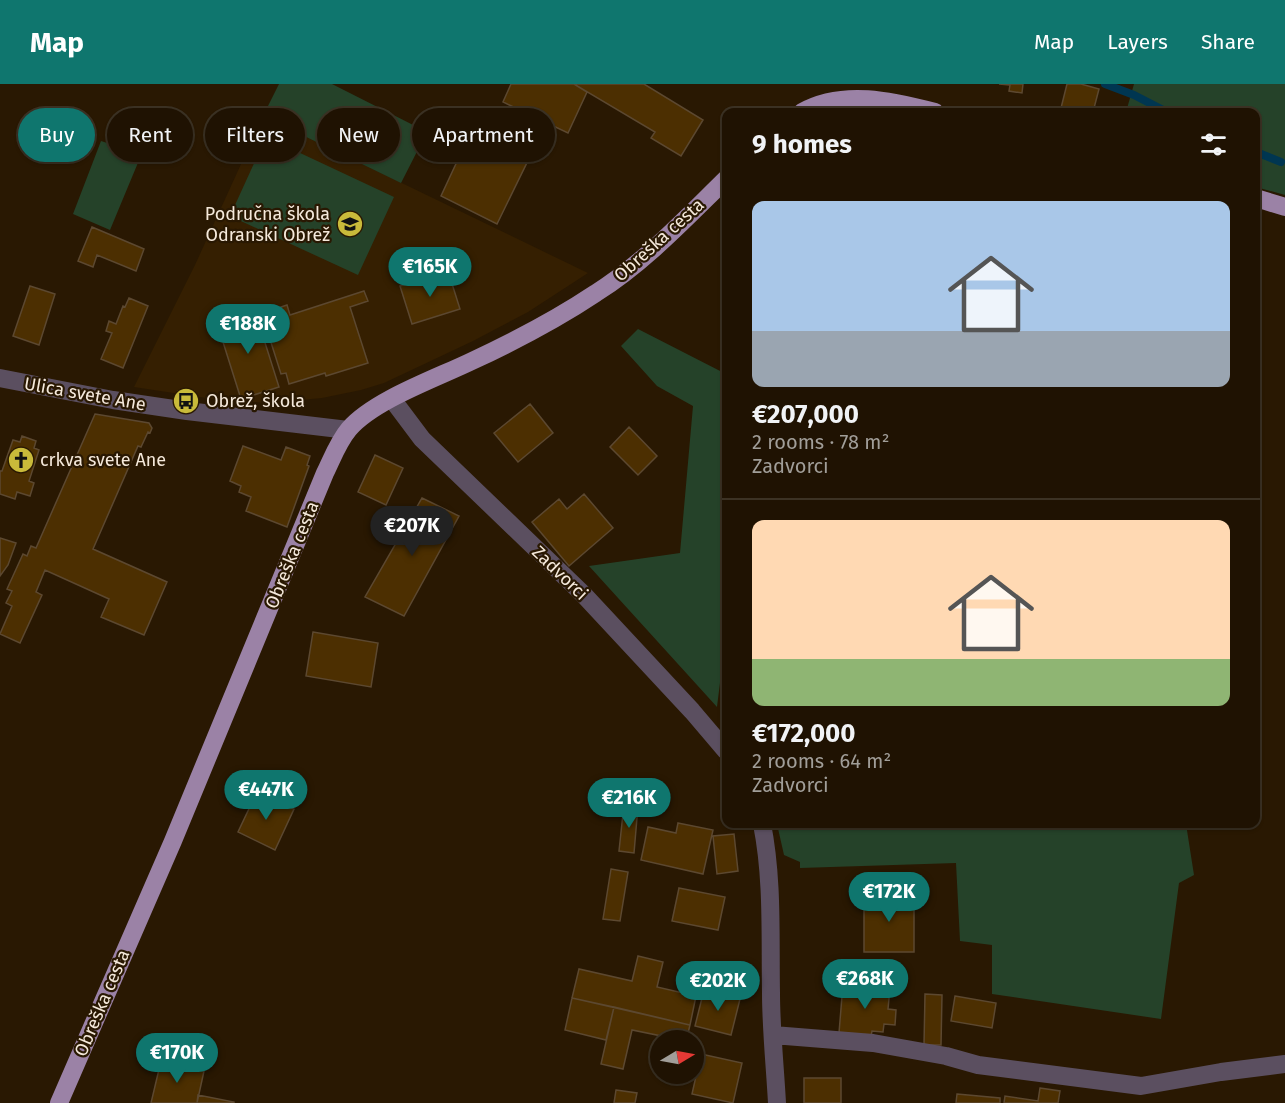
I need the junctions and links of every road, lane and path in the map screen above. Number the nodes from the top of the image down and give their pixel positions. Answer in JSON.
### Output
{"nodes":[{"id":1,"x":812,"y":108,"type":"edge"},
{"id":2,"x":916,"y":108,"type":"edge"},
{"id":3,"x":722,"y":182,"type":"edge"},
{"id":4,"x":1260,"y":199,"type":"edge"},
{"id":5,"x":1285,"y":207,"type":"edge"},
{"id":6,"x":0,"y":378,"type":"edge"},
{"id":7,"x":392,"y":399,"type":"junction"},
{"id":8,"x":348,"y":430,"type":"junction"},
{"id":9,"x":722,"y":746,"type":"edge"},
{"id":10,"x":763,"y":828,"type":"edge"},
{"id":11,"x":773,"y":1035,"type":"junction"},
{"id":12,"x":1285,"y":1064,"type":"edge"},
{"id":13,"x":60,"y":1103,"type":"edge"},
{"id":14,"x":777,"y":1103,"type":"edge"}],
"edges":[{"from":1,"to":2,"type":"main road"},
{"from":3,"to":7,"type":"main road","name":"Obreška cesta"},
{"from":4,"to":5,"type":"main road"},
{"from":6,"to":8,"type":"street","name":"Ulica svete Ane"},
{"from":7,"to":8,"type":"main road","name":"Obreška cesta"},
{"from":7,"to":9,"type":"street","name":"Zadvorci"},
{"from":8,"to":13,"type":"main road","name":"Obreška cesta"},
{"from":10,"to":11,"type":"street"},
{"from":11,"to":12,"type":"street"},
{"from":11,"to":14,"type":"street"}]}
